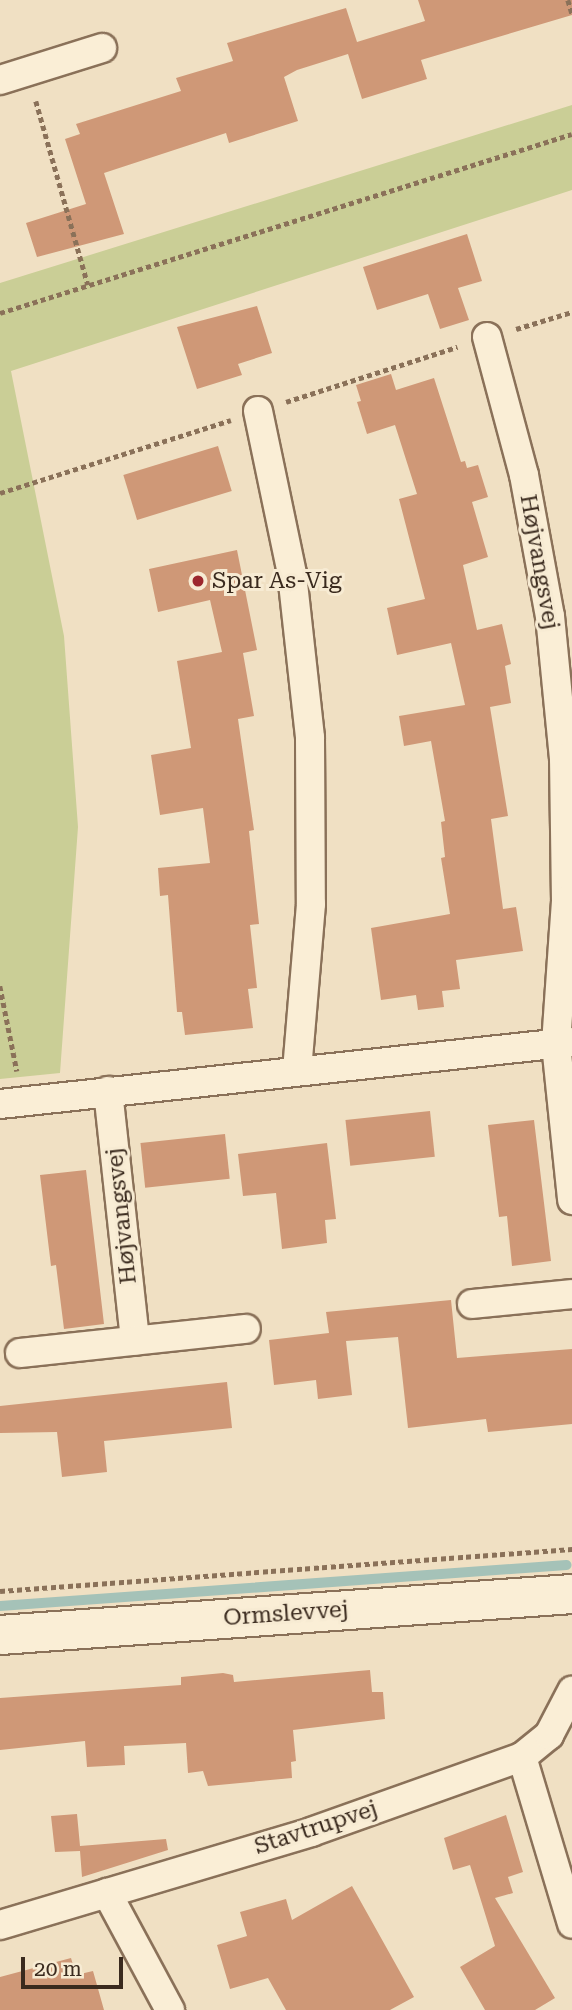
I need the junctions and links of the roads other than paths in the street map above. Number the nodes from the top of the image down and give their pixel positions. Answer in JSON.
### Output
{"nodes":[{"id":1,"x":103,"y":48,"type":"dead end"},
{"id":2,"x":0,"y":80,"type":"edge"},
{"id":3,"x":487,"y":337,"type":"dead end"},
{"id":4,"x":258,"y":411,"type":"dead end"},
{"id":5,"x":564,"y":1043,"type":"edge"},
{"id":6,"x":296,"y":1070,"type":"junction"},
{"id":7,"x":108,"y":1091,"type":"junction"},
{"id":8,"x":11,"y":1102,"type":"edge"},
{"id":9,"x":572,"y":1200,"type":"edge"},
{"id":10,"x":572,"y":1294,"type":"edge"},
{"id":11,"x":472,"y":1304,"type":"dead end"},
{"id":12,"x":246,"y":1329,"type":"dead end"},
{"id":13,"x":135,"y":1341,"type":"junction"},
{"id":14,"x":20,"y":1353,"type":"dead end"},
{"id":15,"x":572,"y":1594,"type":"edge"},
{"id":16,"x":0,"y":1635,"type":"edge"},
{"id":17,"x":572,"y":1691,"type":"edge"},
{"id":18,"x":522,"y":1757,"type":"junction"},
{"id":19,"x":107,"y":1893,"type":"junction"},
{"id":20,"x":572,"y":1924,"type":"edge"},
{"id":21,"x":0,"y":1925,"type":"edge"},
{"id":22,"x":170,"y":2010,"type":"edge"}],
"edges":[{"from":1,"to":2,"type":"street"},
{"from":3,"to":5,"type":"street","name":"Højvangsvej"},
{"from":4,"to":6,"type":"street"},
{"from":5,"to":6,"type":"street"},
{"from":5,"to":9,"type":"street","name":"Højvangsvej"},
{"from":6,"to":7,"type":"street"},
{"from":7,"to":8,"type":"street"},
{"from":7,"to":13,"type":"street","name":"Højvangsvej"},
{"from":10,"to":11,"type":"street"},
{"from":12,"to":13,"type":"street"},
{"from":13,"to":14,"type":"street"},
{"from":15,"to":16,"type":"street","name":"Ormslevvej"},
{"from":17,"to":18,"type":"street","name":"Stavtrupvej"},
{"from":18,"to":19,"type":"street","name":"Stavtrupvej"},
{"from":18,"to":20,"type":"street"},
{"from":19,"to":21,"type":"street","name":"Stavtrupvej"},
{"from":19,"to":22,"type":"street"}]}
